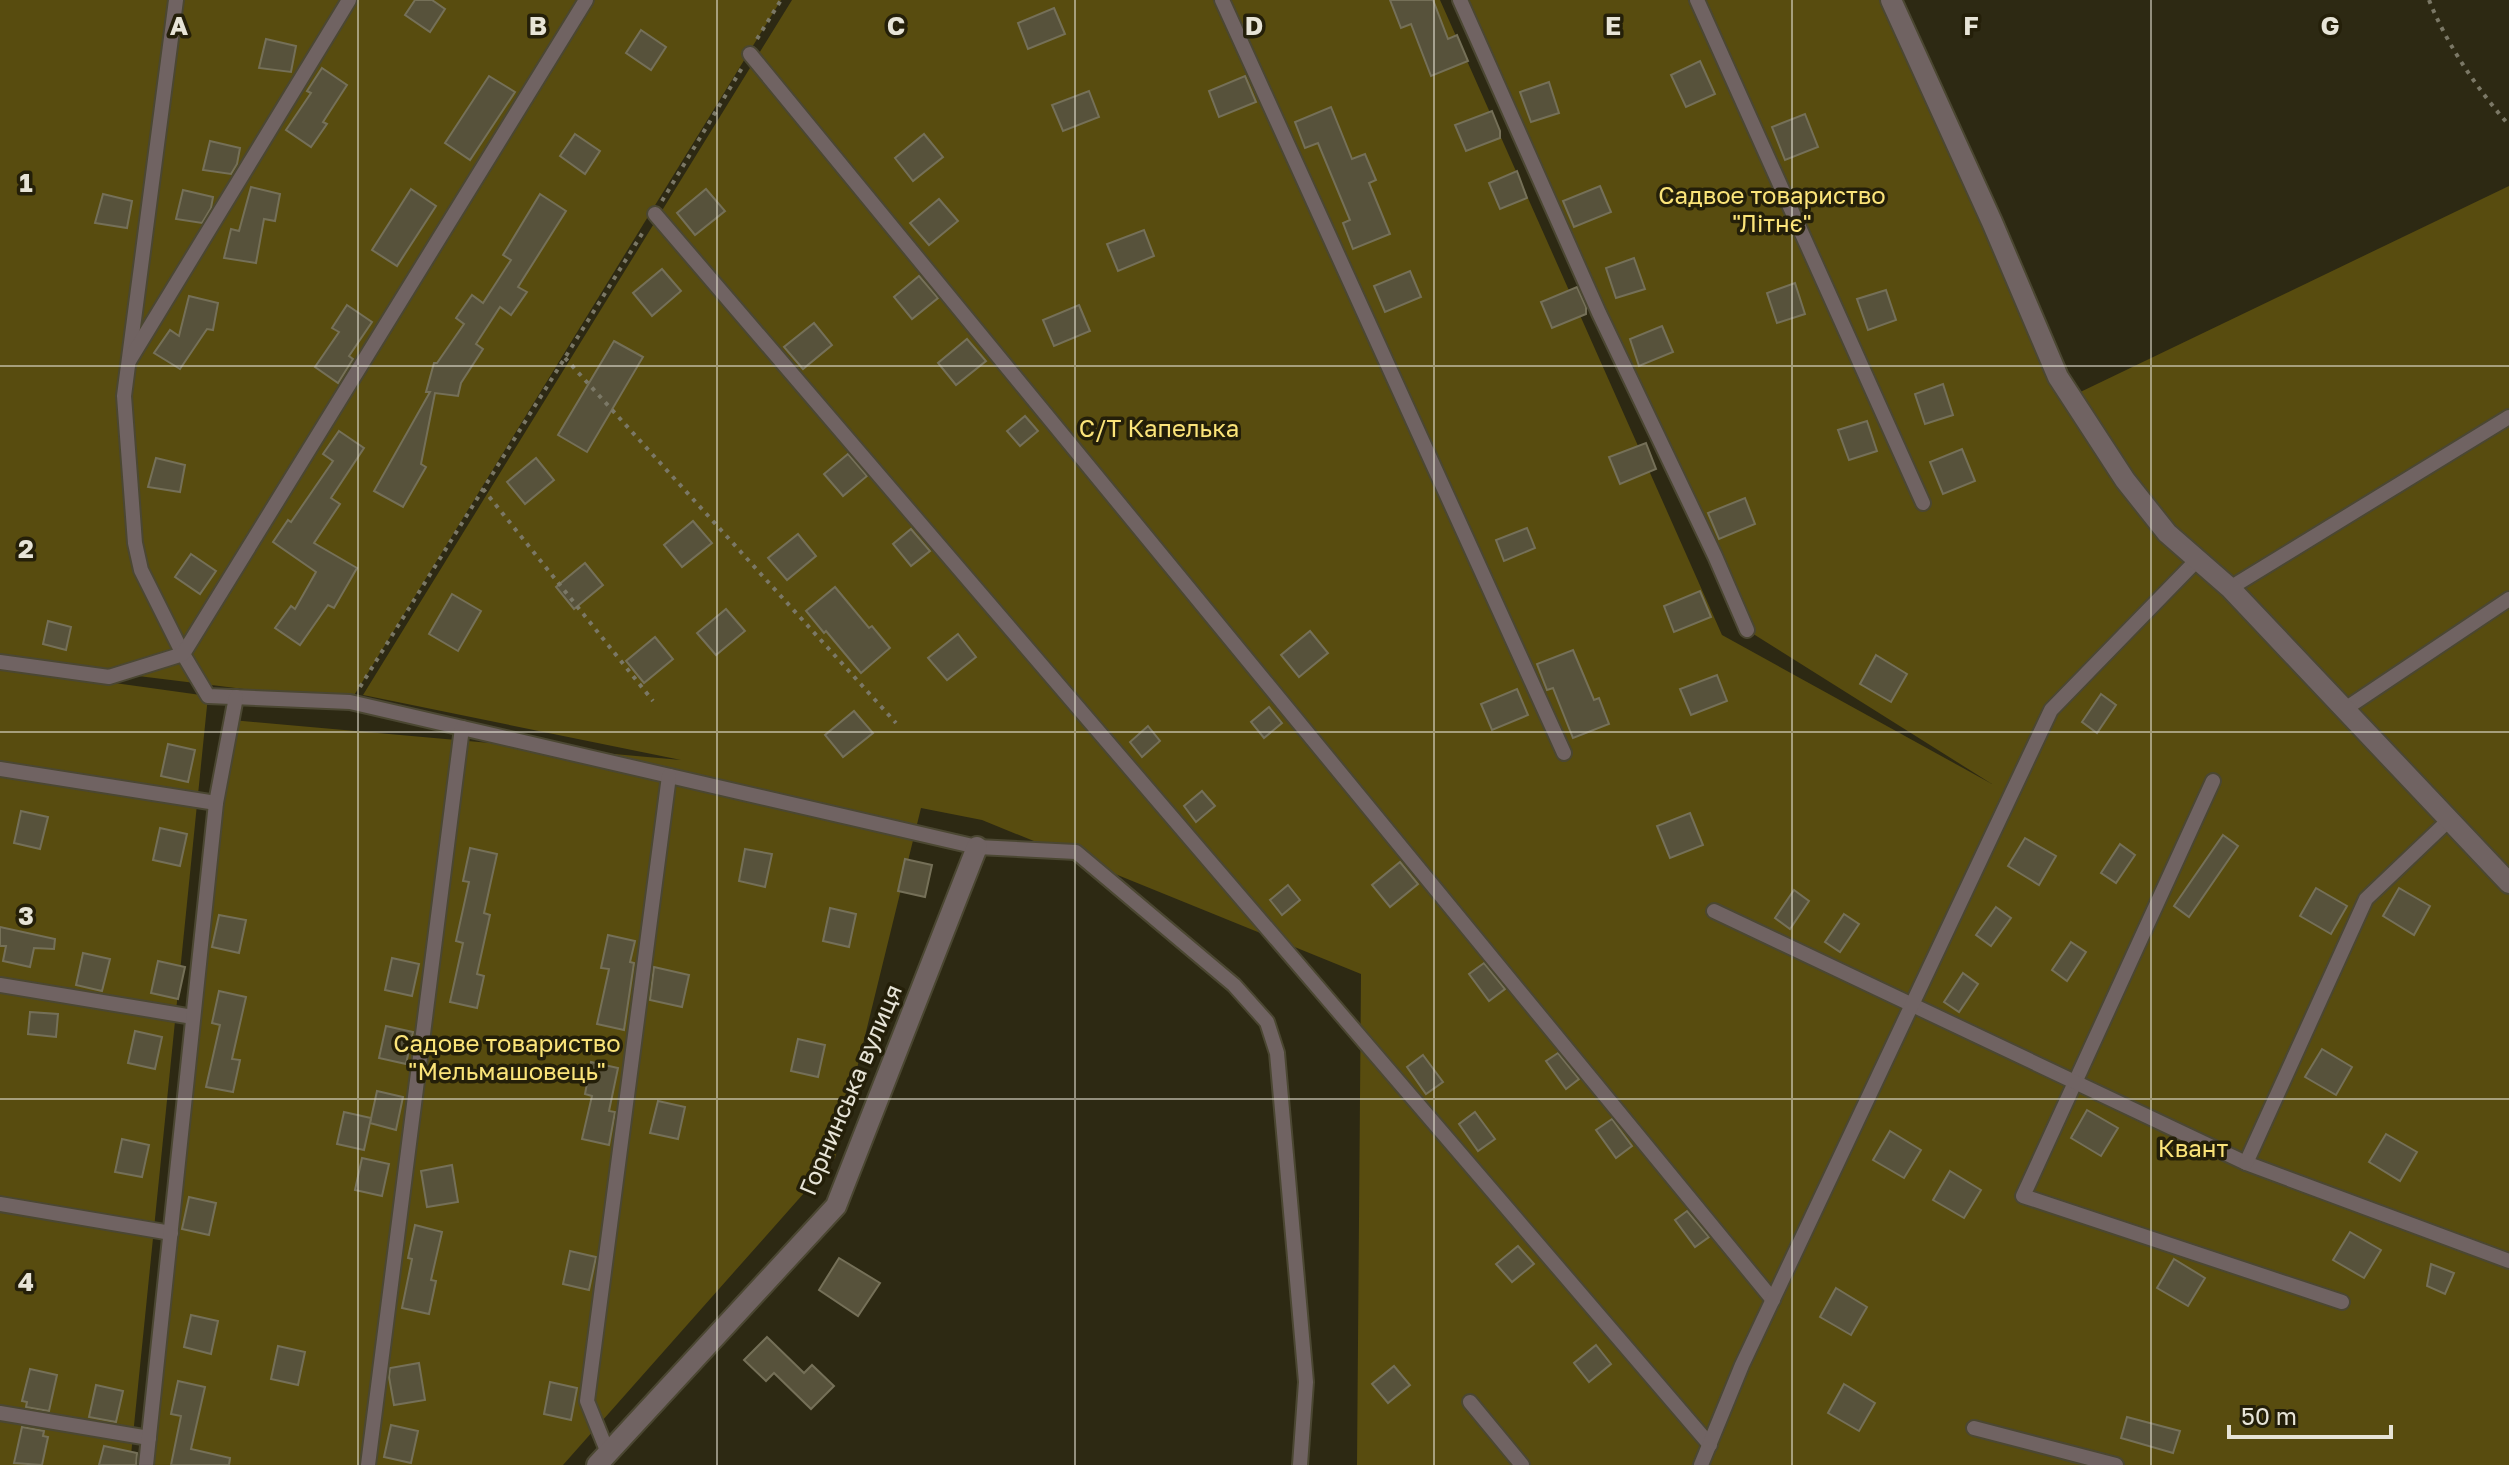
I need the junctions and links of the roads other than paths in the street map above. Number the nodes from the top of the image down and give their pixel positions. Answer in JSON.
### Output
{"nodes":[{"id":1,"x":176,"y":0,"type":"edge"},
{"id":2,"x":349,"y":0,"type":"edge"},
{"id":3,"x":586,"y":0,"type":"edge"},
{"id":4,"x":1222,"y":0,"type":"edge"},
{"id":5,"x":1460,"y":0,"type":"edge"},
{"id":6,"x":1697,"y":0,"type":"edge"},
{"id":7,"x":1891,"y":0,"type":"edge"},
{"id":8,"x":750,"y":54,"type":"road end"},
{"id":9,"x":655,"y":214,"type":"road end"},
{"id":10,"x":126,"y":365,"type":"junction"},
{"id":11,"x":2509,"y":417,"type":"edge"},
{"id":12,"x":1923,"y":503,"type":"dead end"},
{"id":13,"x":2198,"y":559,"type":"junction"},
{"id":14,"x":2230,"y":588,"type":"junction"},
{"id":15,"x":2509,"y":599,"type":"edge"},
{"id":16,"x":1747,"y":630,"type":"dead end"},
{"id":17,"x":183,"y":654,"type":"junction"},
{"id":18,"x":0,"y":662,"type":"edge"},
{"id":19,"x":236,"y":697,"type":"junction"},
{"id":20,"x":2345,"y":709,"type":"junction"},
{"id":21,"x":462,"y":728,"type":"junction"},
{"id":22,"x":1564,"y":753,"type":"dead end"},
{"id":23,"x":0,"y":769,"type":"edge"},
{"id":24,"x":669,"y":776,"type":"junction"},
{"id":25,"x":2213,"y":781,"type":"dead end"},
{"id":26,"x":216,"y":803,"type":"junction"},
{"id":27,"x":2449,"y":820,"type":"junction"},
{"id":28,"x":977,"y":847,"type":"junction"},
{"id":29,"x":2509,"y":883,"type":"edge"},
{"id":30,"x":1714,"y":911,"type":"dead end"},
{"id":31,"x":0,"y":985,"type":"edge"},
{"id":32,"x":1912,"y":1004,"type":"junction"},
{"id":33,"x":193,"y":1017,"type":"junction"},
{"id":34,"x":2075,"y":1082,"type":"junction"},
{"id":35,"x":2246,"y":1163,"type":"junction"},
{"id":36,"x":0,"y":1204,"type":"edge"},
{"id":37,"x":171,"y":1233,"type":"junction"},
{"id":38,"x":2509,"y":1261,"type":"edge"},
{"id":39,"x":1773,"y":1300,"type":"junction"},
{"id":40,"x":2342,"y":1302,"type":"dead end"},
{"id":41,"x":1470,"y":1402,"type":"dead end"},
{"id":42,"x":0,"y":1413,"type":"edge"},
{"id":43,"x":1974,"y":1428,"type":"dead end"},
{"id":44,"x":149,"y":1438,"type":"junction"},
{"id":45,"x":1710,"y":1445,"type":"junction"},
{"id":46,"x":602,"y":1459,"type":"edge"},
{"id":47,"x":146,"y":1465,"type":"edge"},
{"id":48,"x":368,"y":1465,"type":"edge"},
{"id":49,"x":1300,"y":1465,"type":"edge"},
{"id":50,"x":1522,"y":1465,"type":"edge"},
{"id":51,"x":1701,"y":1465,"type":"edge"},
{"id":52,"x":2116,"y":1465,"type":"edge"}],
"edges":[{"from":1,"to":10,"type":"lane"},
{"from":2,"to":10,"type":"lane"},
{"from":3,"to":17,"type":"lane"},
{"from":4,"to":22,"type":"lane"},
{"from":5,"to":16,"type":"lane"},
{"from":6,"to":12,"type":"lane"},
{"from":7,"to":13,"type":"street"},
{"from":8,"to":39,"type":"lane"},
{"from":9,"to":45,"type":"lane"},
{"from":10,"to":17,"type":"lane"},
{"from":11,"to":14,"type":"lane"},
{"from":13,"to":14,"type":"street"},
{"from":13,"to":32,"type":"lane"},
{"from":14,"to":20,"type":"street"},
{"from":15,"to":20,"type":"lane"},
{"from":17,"to":18,"type":"lane"},
{"from":17,"to":19,"type":"lane"},
{"from":19,"to":21,"type":"lane"},
{"from":19,"to":26,"type":"lane"},
{"from":20,"to":27,"type":"street"},
{"from":21,"to":24,"type":"lane"},
{"from":21,"to":48,"type":"lane"},
{"from":23,"to":26,"type":"lane"},
{"from":24,"to":28,"type":"lane"},
{"from":24,"to":46,"type":"lane"},
{"from":25,"to":34,"type":"lane"},
{"from":26,"to":33,"type":"lane"},
{"from":27,"to":29,"type":"street"},
{"from":27,"to":35,"type":"lane"},
{"from":28,"to":46,"type":"street","name":"Горнинська вулиця"},
{"from":28,"to":49,"type":"lane"},
{"from":30,"to":32,"type":"lane"},
{"from":31,"to":33,"type":"lane"},
{"from":32,"to":34,"type":"lane"},
{"from":32,"to":39,"type":"lane"},
{"from":33,"to":37,"type":"lane"},
{"from":34,"to":35,"type":"lane"},
{"from":34,"to":40,"type":"lane"},
{"from":35,"to":38,"type":"lane"},
{"from":36,"to":37,"type":"lane"},
{"from":37,"to":44,"type":"lane"},
{"from":39,"to":45,"type":"lane"},
{"from":41,"to":50,"type":"lane"},
{"from":42,"to":44,"type":"lane"},
{"from":43,"to":52,"type":"lane"},
{"from":44,"to":47,"type":"lane"},
{"from":45,"to":51,"type":"lane"}]}
